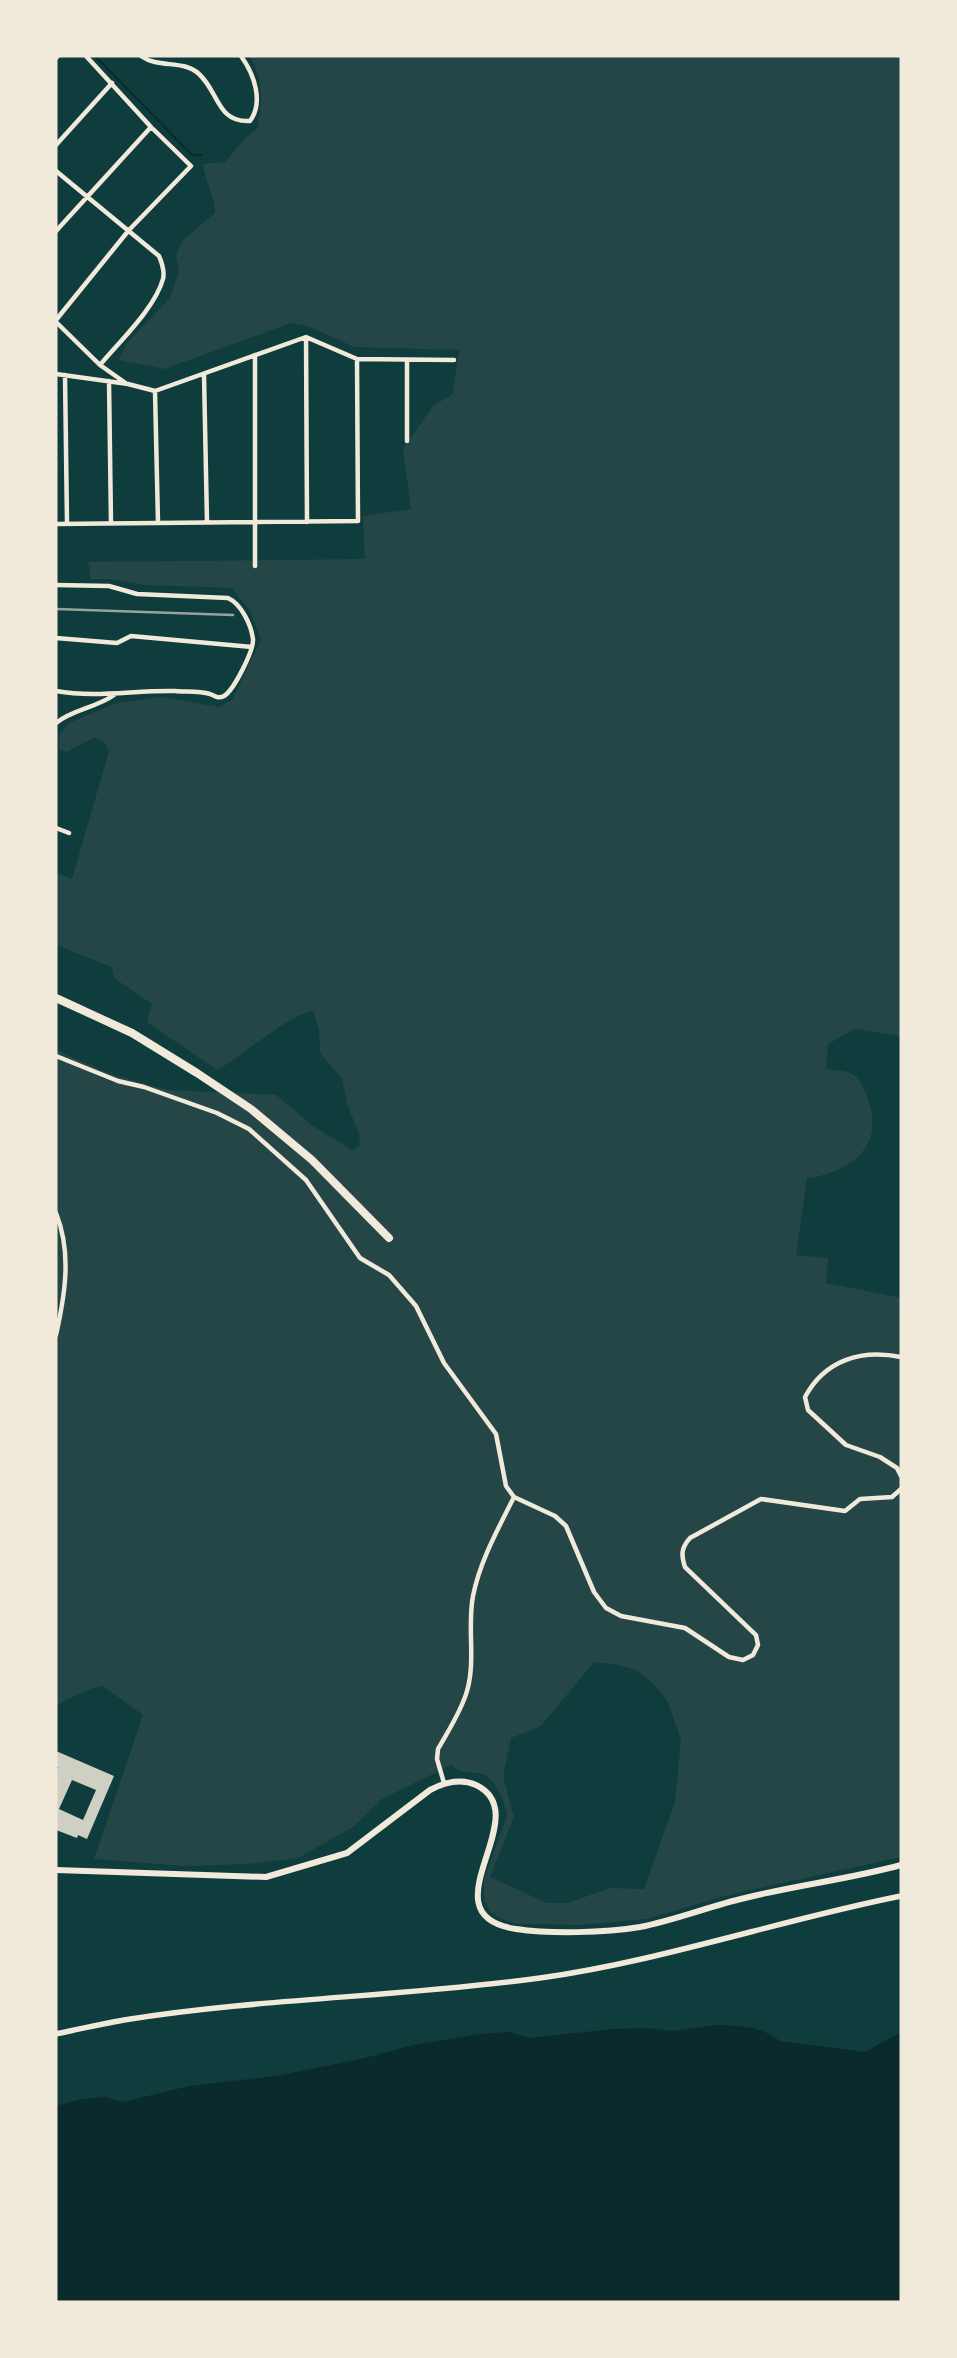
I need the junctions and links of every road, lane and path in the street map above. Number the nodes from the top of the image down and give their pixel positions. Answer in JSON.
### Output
{"nodes":[{"id":1,"x":86,"y":56,"type":"edge"},
{"id":2,"x":141,"y":56,"type":"edge"},
{"id":3,"x":241,"y":56,"type":"edge"},
{"id":4,"x":112,"y":83,"type":"junction"},
{"id":5,"x":151,"y":127,"type":"junction"},
{"id":6,"x":56,"y":145,"type":"edge"},
{"id":7,"x":56,"y":171,"type":"edge"},
{"id":8,"x":86,"y":196,"type":"junction"},
{"id":9,"x":129,"y":230,"type":"junction"},
{"id":10,"x":56,"y":231,"type":"edge"},
{"id":11,"x":56,"y":321,"type":"edge"},
{"id":12,"x":306,"y":337,"type":"junction"},
{"id":13,"x":255,"y":355,"type":"junction"},
{"id":14,"x":357,"y":359,"type":"junction"},
{"id":15,"x":407,"y":360,"type":"junction"},
{"id":16,"x":454,"y":360,"type":"dead end"},
{"id":17,"x":100,"y":365,"type":"junction"},
{"id":18,"x":56,"y":374,"type":"edge"},
{"id":19,"x":65,"y":375,"type":"junction"},
{"id":20,"x":204,"y":375,"type":"junction"},
{"id":21,"x":109,"y":381,"type":"junction"},
{"id":22,"x":128,"y":384,"type":"junction"},
{"id":23,"x":155,"y":391,"type":"junction"},
{"id":24,"x":407,"y":441,"type":"dead end"},
{"id":25,"x":207,"y":522,"type":"junction"},
{"id":26,"x":255,"y":522,"type":"junction"},
{"id":27,"x":306,"y":522,"type":"junction"},
{"id":28,"x":111,"y":523,"type":"junction"},
{"id":29,"x":158,"y":523,"type":"junction"},
{"id":30,"x":56,"y":524,"type":"edge"},
{"id":31,"x":67,"y":524,"type":"junction"},
{"id":32,"x":255,"y":566,"type":"dead end"},
{"id":33,"x":56,"y":585,"type":"edge"},
{"id":34,"x":56,"y":638,"type":"edge"},
{"id":35,"x":252,"y":647,"type":"junction"},
{"id":36,"x":56,"y":692,"type":"edge"},
{"id":37,"x":114,"y":695,"type":"junction"},
{"id":38,"x":56,"y":723,"type":"edge"},
{"id":39,"x":56,"y":828,"type":"edge"},
{"id":40,"x":69,"y":833,"type":"dead end"},
{"id":41,"x":56,"y":998,"type":"edge"},
{"id":42,"x":56,"y":1056,"type":"edge"},
{"id":43,"x":56,"y":1213,"type":"edge"},
{"id":44,"x":389,"y":1238,"type":"dead end"},
{"id":45,"x":56,"y":1336,"type":"edge"},
{"id":46,"x":901,"y":1357,"type":"edge"},
{"id":47,"x":901,"y":1476,"type":"edge"},
{"id":48,"x":901,"y":1489,"type":"edge"},
{"id":49,"x":514,"y":1497,"type":"junction"},
{"id":50,"x":444,"y":1783,"type":"junction"},
{"id":51,"x":901,"y":1865,"type":"edge"},
{"id":52,"x":56,"y":1870,"type":"edge"},
{"id":53,"x":901,"y":1896,"type":"edge"},
{"id":54,"x":56,"y":2034,"type":"edge"}],
"edges":[{"from":1,"to":4,"type":"street"},
{"from":2,"to":3,"type":"street"},
{"from":4,"to":5,"type":"street"},
{"from":4,"to":6,"type":"street"},
{"from":5,"to":8,"type":"street"},
{"from":5,"to":9,"type":"street"},
{"from":7,"to":8,"type":"street"},
{"from":8,"to":9,"type":"street"},
{"from":8,"to":10,"type":"street"},
{"from":9,"to":11,"type":"street"},
{"from":9,"to":17,"type":"street"},
{"from":11,"to":17,"type":"street"},
{"from":12,"to":13,"type":"street"},
{"from":12,"to":14,"type":"street"},
{"from":12,"to":27,"type":"street"},
{"from":13,"to":20,"type":"street"},
{"from":13,"to":26,"type":"street"},
{"from":14,"to":15,"type":"street"},
{"from":14,"to":27,"type":"street"},
{"from":15,"to":16,"type":"street"},
{"from":15,"to":24,"type":"street"},
{"from":17,"to":22,"type":"street"},
{"from":18,"to":19,"type":"street"},
{"from":19,"to":21,"type":"street"},
{"from":19,"to":31,"type":"street"},
{"from":20,"to":23,"type":"street"},
{"from":20,"to":25,"type":"street"},
{"from":21,"to":22,"type":"street"},
{"from":21,"to":28,"type":"street"},
{"from":22,"to":23,"type":"street"},
{"from":23,"to":29,"type":"street"},
{"from":25,"to":26,"type":"street"},
{"from":25,"to":29,"type":"street"},
{"from":26,"to":27,"type":"street"},
{"from":26,"to":32,"type":"street"},
{"from":28,"to":29,"type":"street"},
{"from":28,"to":31,"type":"street"},
{"from":30,"to":31,"type":"street"},
{"from":33,"to":35,"type":"street"},
{"from":34,"to":35,"type":"street"},
{"from":35,"to":37,"type":"street"},
{"from":36,"to":37,"type":"street"},
{"from":37,"to":38,"type":"street"},
{"from":39,"to":40,"type":"street"},
{"from":41,"to":44,"type":"highway"},
{"from":42,"to":49,"type":"street"},
{"from":43,"to":45,"type":"street"},
{"from":46,"to":47,"type":"street"},
{"from":48,"to":49,"type":"street"},
{"from":49,"to":50,"type":"street"},
{"from":50,"to":51,"type":"main road"},
{"from":50,"to":52,"type":"main road"},
{"from":53,"to":54,"type":"street"}]}
